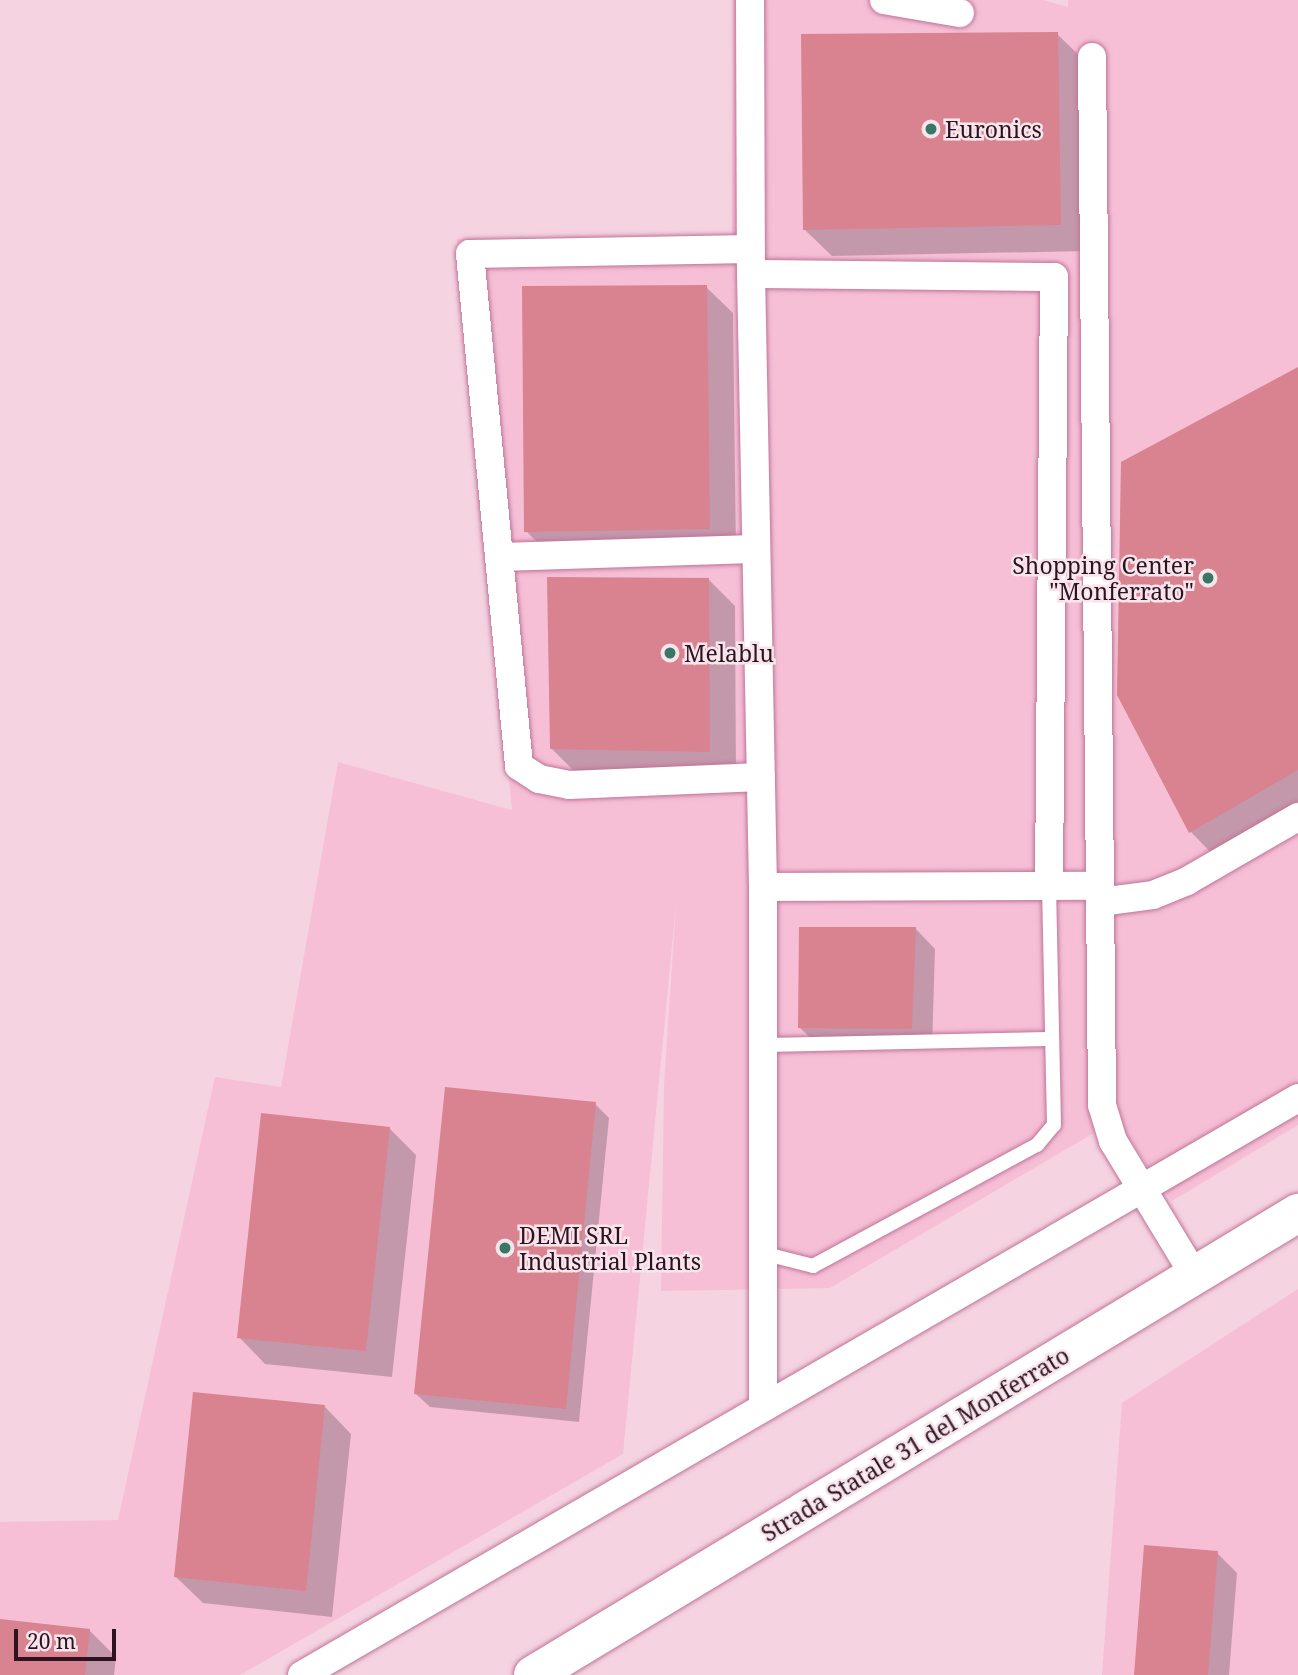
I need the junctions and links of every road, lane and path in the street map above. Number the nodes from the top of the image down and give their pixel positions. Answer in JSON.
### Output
{"nodes":[{"id":1,"x":750,"y":0,"type":"edge"},
{"id":2,"x":884,"y":0,"type":"edge"},
{"id":3,"x":960,"y":13,"type":"dead end"},
{"id":4,"x":1093,"y":57,"type":"dead end"},
{"id":5,"x":751,"y":262,"type":"junction"},
{"id":6,"x":756,"y":549,"type":"junction"},
{"id":7,"x":499,"y":557,"type":"junction"},
{"id":8,"x":761,"y":777,"type":"junction"},
{"id":9,"x":1298,"y":817,"type":"edge"},
{"id":10,"x":1049,"y":886,"type":"junction"},
{"id":11,"x":763,"y":887,"type":"junction"},
{"id":12,"x":1100,"y":894,"type":"junction"},
{"id":13,"x":1052,"y":1039,"type":"junction"},
{"id":14,"x":762,"y":1045,"type":"junction"},
{"id":15,"x":1298,"y":1098,"type":"edge"},
{"id":16,"x":1143,"y":1191,"type":"junction"},
{"id":17,"x":1298,"y":1213,"type":"edge"},
{"id":18,"x":762,"y":1253,"type":"junction"},
{"id":19,"x":1194,"y":1275,"type":"junction"},
{"id":20,"x":763,"y":1405,"type":"junction"},
{"id":21,"x":302,"y":1675,"type":"edge"},
{"id":22,"x":533,"y":1675,"type":"edge"}],
"edges":[{"from":1,"to":5,"type":"street"},
{"from":2,"to":3,"type":"street"},
{"from":4,"to":12,"type":"street"},
{"from":5,"to":6,"type":"street"},
{"from":5,"to":7,"type":"street"},
{"from":5,"to":10,"type":"street"},
{"from":6,"to":7,"type":"street"},
{"from":6,"to":8,"type":"street"},
{"from":7,"to":8,"type":"street"},
{"from":8,"to":11,"type":"street"},
{"from":9,"to":12,"type":"street"},
{"from":10,"to":11,"type":"street"},
{"from":10,"to":12,"type":"street"},
{"from":10,"to":13,"type":"lane"},
{"from":11,"to":14,"type":"street"},
{"from":12,"to":16,"type":"street"},
{"from":13,"to":14,"type":"lane"},
{"from":13,"to":18,"type":"lane"},
{"from":14,"to":18,"type":"street"},
{"from":15,"to":16,"type":"street"},
{"from":16,"to":19,"type":"street"},
{"from":16,"to":20,"type":"street"},
{"from":17,"to":19,"type":"main road","name":"Strada Statale 31 del Monferrato"},
{"from":18,"to":20,"type":"street"},
{"from":19,"to":22,"type":"main road","name":"Strada Statale 31 del Monferrato"},
{"from":20,"to":21,"type":"street"}]}
